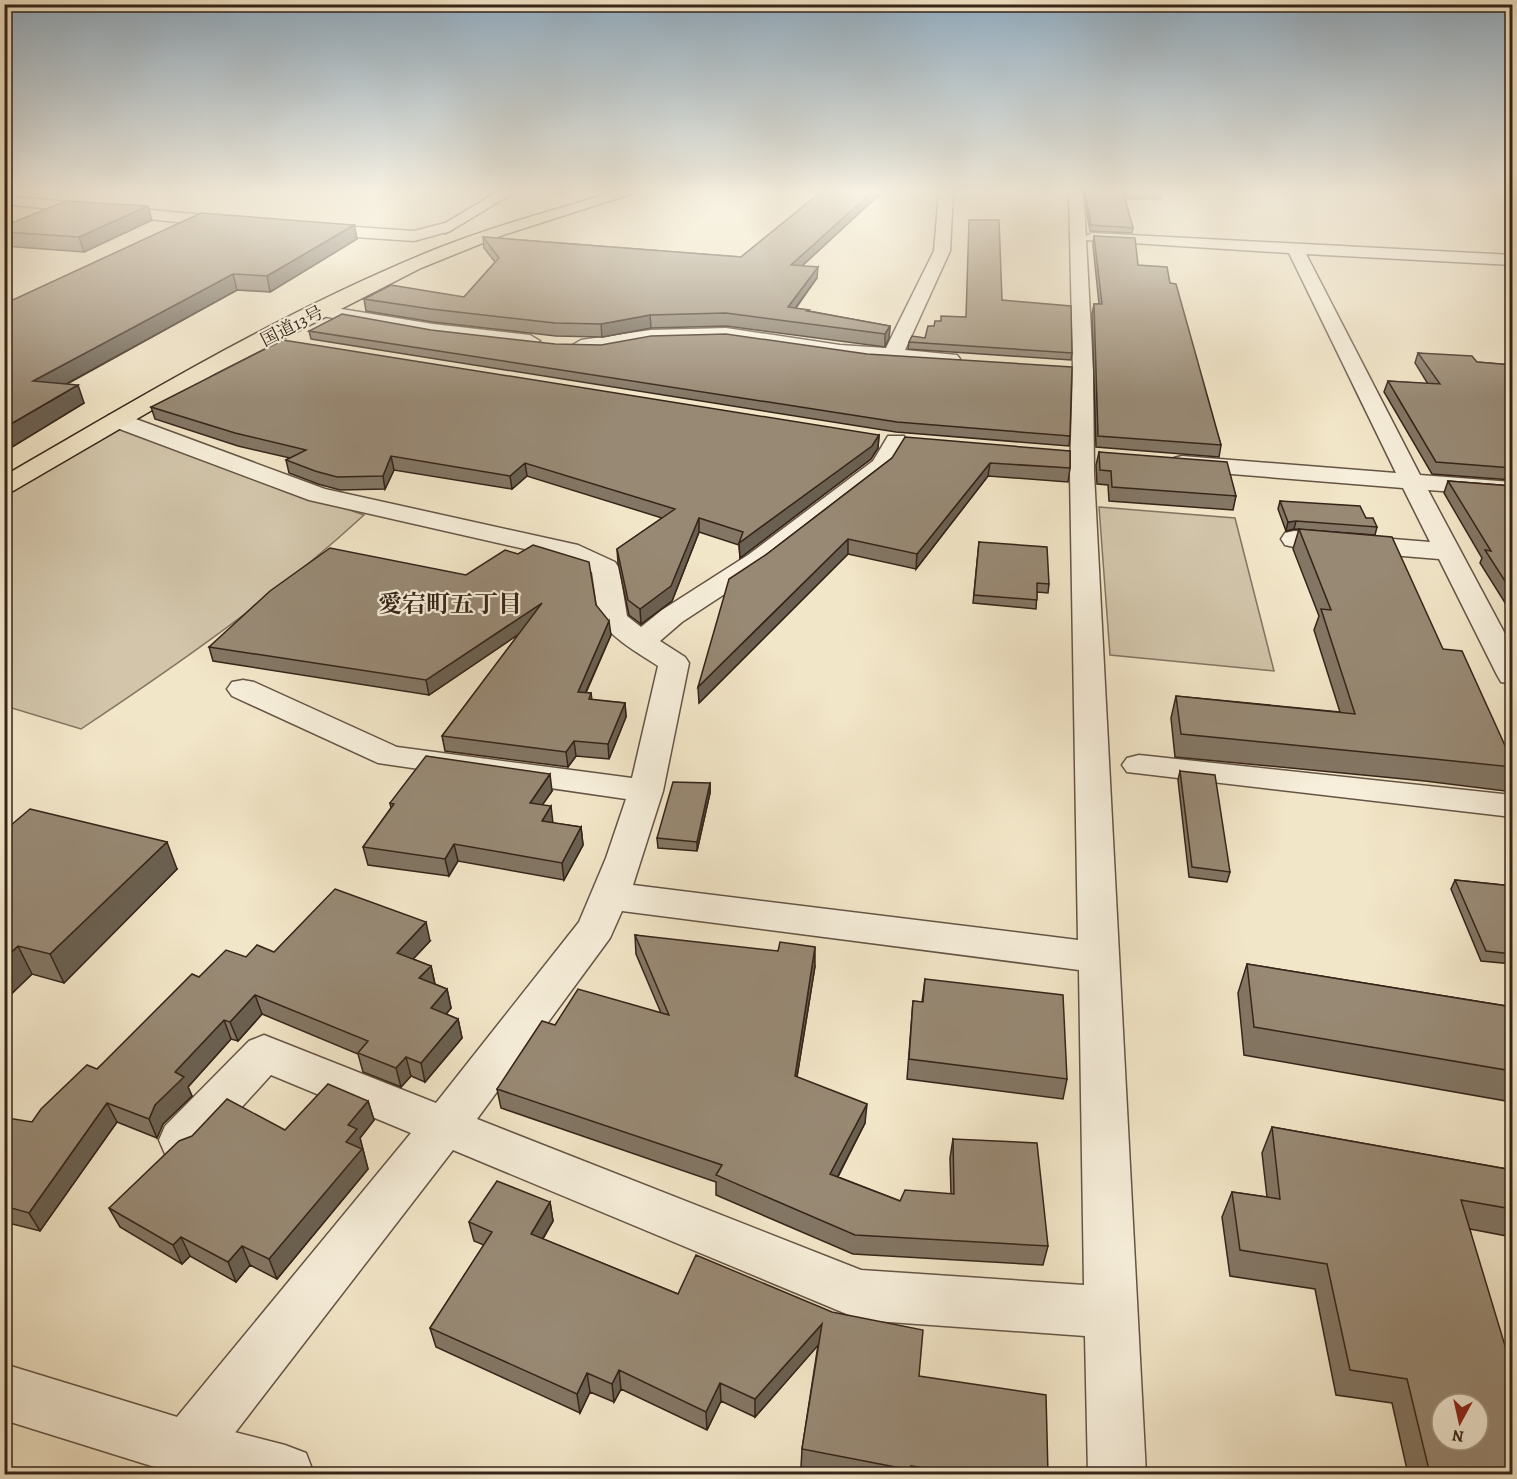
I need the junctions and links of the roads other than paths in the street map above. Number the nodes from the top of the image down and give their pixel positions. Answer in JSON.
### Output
{"nodes":[{"id":1,"x":424,"y":261,"type":"edge"},
{"id":2,"x":937,"y":261,"type":"edge"},
{"id":3,"x":1078,"y":261,"type":"edge"},
{"id":4,"x":1301,"y":261,"type":"edge"},
{"id":5,"x":1480,"y":261,"type":"edge"},
{"id":6,"x":1510,"y":263,"type":"edge"},
{"id":7,"x":323,"y":311,"type":"junction"},
{"id":8,"x":264,"y":340,"type":"junction"},
{"id":9,"x":544,"y":343,"type":"edge"},
{"id":10,"x":565,"y":345,"type":"edge"},
{"id":11,"x":300,"y":346,"type":"edge"},
{"id":12,"x":893,"y":355,"type":"junction"},
{"id":13,"x":964,"y":360,"type":"edge"},
{"id":14,"x":1060,"y":367,"type":"edge"},
{"id":15,"x":1083,"y":369,"type":"junction"},
{"id":16,"x":117,"y":420,"type":"junction"},
{"id":17,"x":896,"y":440,"type":"dead end"},
{"id":18,"x":1164,"y":461,"type":"edge"},
{"id":19,"x":1413,"y":482,"type":"junction"},
{"id":20,"x":4,"y":486,"type":"edge"},
{"id":21,"x":1512,"y":489,"type":"edge"},
{"id":22,"x":1294,"y":539,"type":"dead end"},
{"id":23,"x":1449,"y":552,"type":"junction"},
{"id":24,"x":640,"y":642,"type":"junction"},
{"id":25,"x":1512,"y":675,"type":"edge"},
{"id":26,"x":243,"y":689,"type":"dead end"},
{"id":27,"x":1139,"y":765,"type":"dead end"},
{"id":28,"x":646,"y":791,"type":"junction"},
{"id":29,"x":1512,"y":806,"type":"edge"},
{"id":30,"x":610,"y":896,"type":"junction"},
{"id":31,"x":1099,"y":958,"type":"junction"},
{"id":32,"x":443,"y":1127,"type":"junction"},
{"id":33,"x":182,"y":1140,"type":"edge"},
{"id":34,"x":1112,"y":1312,"type":"junction"},
{"id":35,"x":4,"y":1392,"type":"edge"},
{"id":36,"x":187,"y":1449,"type":"junction"},
{"id":37,"x":285,"y":1474,"type":"edge"},
{"id":38,"x":1117,"y":1474,"type":"edge"}],
"edges":[{"from":1,"to":7,"type":"highway","name":"国道13号"},
{"from":2,"to":12,"type":"street"},
{"from":3,"to":15,"type":"street"},
{"from":4,"to":19,"type":"street"},
{"from":5,"to":6,"type":"street"},
{"from":7,"to":8,"type":"highway","name":"国道13号"},
{"from":7,"to":9,"type":"street"},
{"from":8,"to":11,"type":"street"},
{"from":8,"to":16,"type":"highway","name":"国道13号"},
{"from":10,"to":12,"type":"street"},
{"from":12,"to":13,"type":"street"},
{"from":14,"to":15,"type":"street"},
{"from":15,"to":31,"type":"street"},
{"from":16,"to":20,"type":"highway","name":"国道13号"},
{"from":16,"to":24,"type":"street"},
{"from":17,"to":24,"type":"street"},
{"from":18,"to":19,"type":"street"},
{"from":19,"to":21,"type":"street"},
{"from":19,"to":23,"type":"street"},
{"from":22,"to":23,"type":"street"},
{"from":23,"to":25,"type":"street"},
{"from":24,"to":28,"type":"street"},
{"from":26,"to":28,"type":"street"},
{"from":27,"to":29,"type":"street"},
{"from":28,"to":30,"type":"street"},
{"from":30,"to":31,"type":"street"},
{"from":30,"to":32,"type":"street"},
{"from":31,"to":34,"type":"street"},
{"from":32,"to":33,"type":"street"},
{"from":32,"to":34,"type":"street"},
{"from":32,"to":36,"type":"street"},
{"from":34,"to":38,"type":"street"},
{"from":35,"to":36,"type":"street"},
{"from":36,"to":37,"type":"street"}]}
